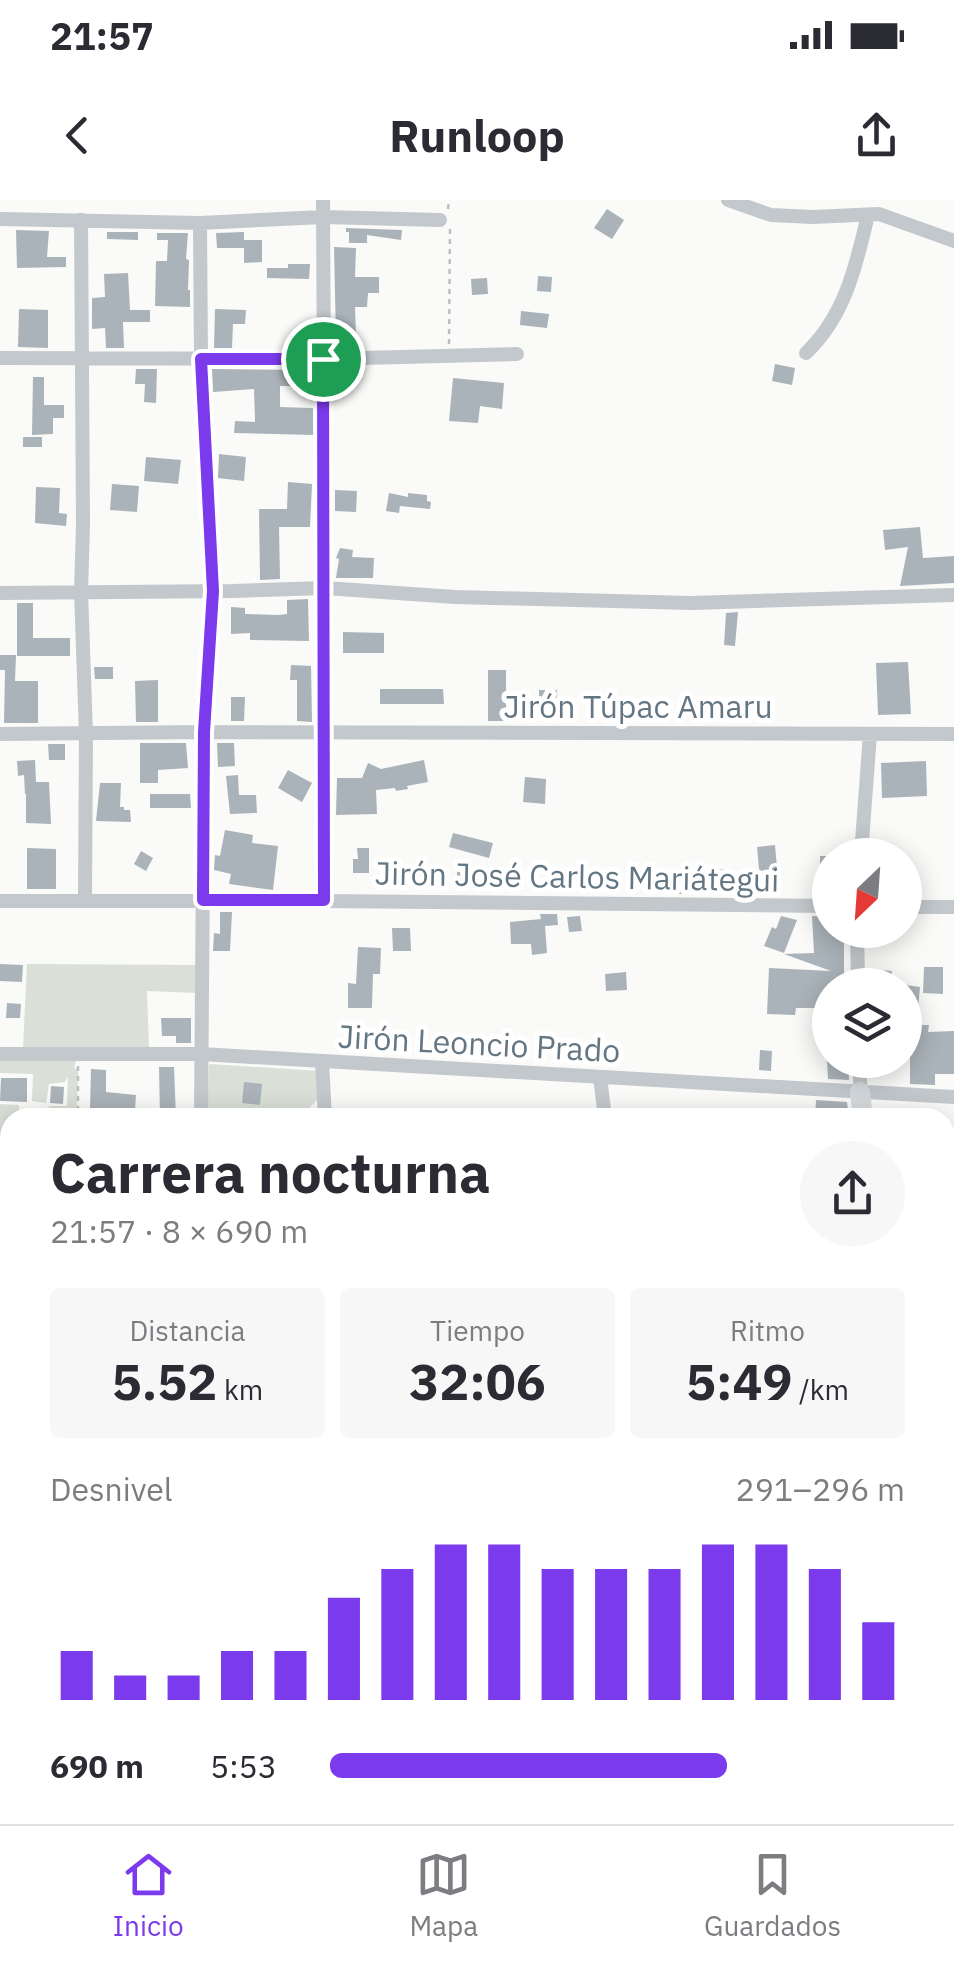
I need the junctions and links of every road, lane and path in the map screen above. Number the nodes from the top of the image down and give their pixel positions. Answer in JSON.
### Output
{"nodes":[{"id":1,"x":323,"y":200,"type":"edge"},
{"id":2,"x":448,"y":200,"type":"edge"},
{"id":3,"x":728,"y":200,"type":"edge"},
{"id":4,"x":868,"y":215,"type":"junction"},
{"id":5,"x":323,"y":217,"type":"junction"},
{"id":6,"x":0,"y":218,"type":"edge"},
{"id":7,"x":81,"y":220,"type":"junction"},
{"id":8,"x":440,"y":220,"type":"junction"},
{"id":9,"x":200,"y":223,"type":"junction"},
{"id":10,"x":954,"y":240,"type":"edge"},
{"id":11,"x":806,"y":353,"type":"dead end"},
{"id":12,"x":517,"y":354,"type":"dead end"},
{"id":13,"x":449,"y":356,"type":"junction"},
{"id":14,"x":0,"y":358,"type":"edge"},
{"id":15,"x":83,"y":358,"type":"junction"},
{"id":16,"x":201,"y":359,"type":"junction"},
{"id":17,"x":323,"y":359,"type":"junction"},
{"id":18,"x":325,"y":588,"type":"junction"},
{"id":19,"x":213,"y":591,"type":"junction"},
{"id":20,"x":81,"y":592,"type":"junction"},
{"id":21,"x":0,"y":593,"type":"edge"},
{"id":22,"x":954,"y":596,"type":"edge"},
{"id":23,"x":204,"y":732,"type":"junction"},
{"id":24,"x":0,"y":734,"type":"edge"},
{"id":25,"x":86,"y":734,"type":"junction"},
{"id":26,"x":322,"y":734,"type":"junction"},
{"id":27,"x":870,"y":734,"type":"junction"},
{"id":28,"x":954,"y":734,"type":"edge"},
{"id":29,"x":862,"y":838,"type":"edge"},
{"id":30,"x":0,"y":900,"type":"edge"},
{"id":31,"x":85,"y":900,"type":"junction"},
{"id":32,"x":203,"y":900,"type":"junction"},
{"id":33,"x":324,"y":900,"type":"junction"},
{"id":34,"x":812,"y":906,"type":"edge"},
{"id":35,"x":922,"y":906,"type":"edge"},
{"id":36,"x":954,"y":907,"type":"edge"},
{"id":37,"x":0,"y":1054,"type":"edge"},
{"id":38,"x":76,"y":1054,"type":"junction"},
{"id":39,"x":201,"y":1054,"type":"junction"},
{"id":40,"x":322,"y":1061,"type":"junction"},
{"id":41,"x":600,"y":1078,"type":"junction"},
{"id":42,"x":860,"y":1078,"type":"edge"},
{"id":43,"x":860,"y":1092,"type":"junction"},
{"id":44,"x":954,"y":1097,"type":"edge"},
{"id":45,"x":78,"y":1108,"type":"edge"},
{"id":46,"x":200,"y":1108,"type":"edge"},
{"id":47,"x":324,"y":1108,"type":"edge"},
{"id":48,"x":604,"y":1108,"type":"edge"},
{"id":49,"x":862,"y":1108,"type":"edge"}],
"edges":[{"from":1,"to":5,"type":"street"},
{"from":2,"to":8,"type":"path"},
{"from":3,"to":4,"type":"street"},
{"from":4,"to":10,"type":"street"},
{"from":4,"to":11,"type":"street"},
{"from":5,"to":8,"type":"street"},
{"from":5,"to":9,"type":"street"},
{"from":5,"to":17,"type":"street"},
{"from":6,"to":7,"type":"street"},
{"from":7,"to":9,"type":"street"},
{"from":7,"to":15,"type":"street"},
{"from":8,"to":13,"type":"path"},
{"from":9,"to":16,"type":"street"},
{"from":12,"to":13,"type":"street"},
{"from":13,"to":17,"type":"street"},
{"from":14,"to":15,"type":"street"},
{"from":15,"to":16,"type":"street"},
{"from":15,"to":20,"type":"street"},
{"from":16,"to":17,"type":"street"},
{"from":16,"to":19,"type":"street"},
{"from":17,"to":18,"type":"street"},
{"from":18,"to":19,"type":"street"},
{"from":18,"to":22,"type":"street"},
{"from":18,"to":26,"type":"street"},
{"from":19,"to":20,"type":"street"},
{"from":19,"to":23,"type":"street"},
{"from":20,"to":21,"type":"street"},
{"from":20,"to":25,"type":"street"},
{"from":23,"to":25,"type":"street","name":"Jirón Túpac Amaru"},
{"from":23,"to":26,"type":"street","name":"Jirón Túpac Amaru"},
{"from":23,"to":32,"type":"street"},
{"from":24,"to":25,"type":"street","name":"Jirón Túpac Amaru"},
{"from":25,"to":31,"type":"street"},
{"from":26,"to":27,"type":"street","name":"Jirón Túpac Amaru"},
{"from":26,"to":33,"type":"street"},
{"from":27,"to":28,"type":"street","name":"Jirón Túpac Amaru"},
{"from":27,"to":29,"type":"street"},
{"from":30,"to":31,"type":"street","name":"Jirón José Carlos Mariátegui"},
{"from":31,"to":32,"type":"street","name":"Jirón José Carlos Mariátegui"},
{"from":32,"to":33,"type":"street","name":"Jirón José Carlos Mariátegui"},
{"from":32,"to":39,"type":"street"},
{"from":33,"to":34,"type":"street","name":"Jirón José Carlos Mariátegui"},
{"from":35,"to":36,"type":"street"},
{"from":37,"to":38,"type":"street","name":"Jirón Leoncio Prado"},
{"from":38,"to":39,"type":"street","name":"Jirón Leoncio Prado"},
{"from":38,"to":45,"type":"path"},
{"from":39,"to":40,"type":"street","name":"Jirón Leoncio Prado"},
{"from":39,"to":46,"type":"street"},
{"from":40,"to":41,"type":"street","name":"Jirón Leoncio Prado"},
{"from":40,"to":47,"type":"street"},
{"from":41,"to":43,"type":"street","name":"Jirón Leoncio Prado"},
{"from":41,"to":48,"type":"street"},
{"from":42,"to":43,"type":"street"},
{"from":43,"to":44,"type":"street","name":"Jirón Leoncio Prado"},
{"from":43,"to":49,"type":"street"}]}
